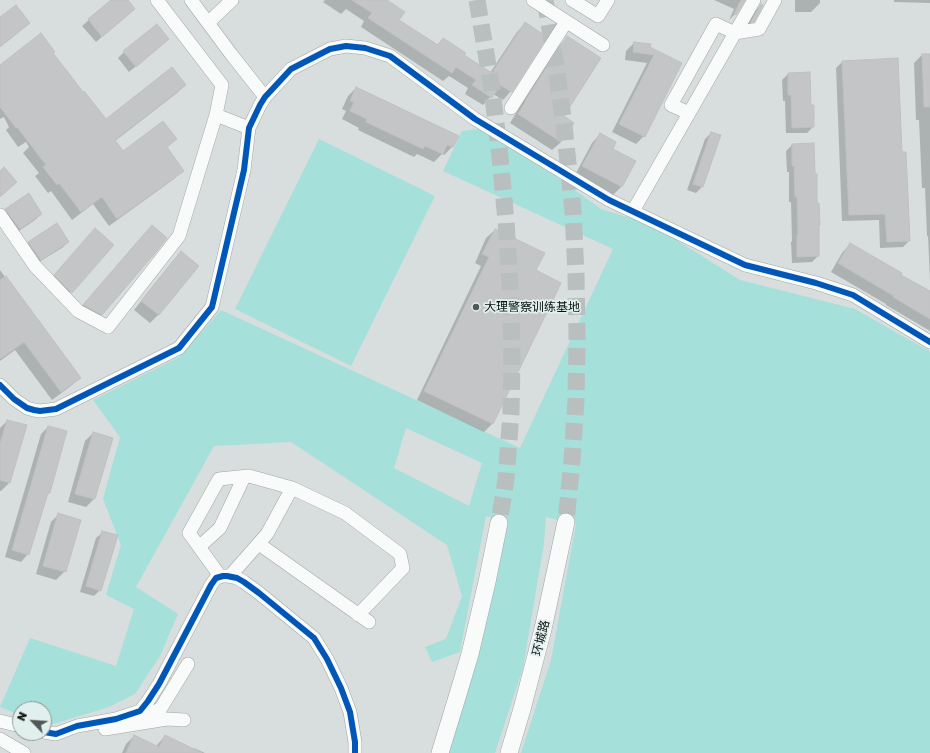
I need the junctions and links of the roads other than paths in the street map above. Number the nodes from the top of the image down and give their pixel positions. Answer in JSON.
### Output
{"nodes":[{"id":1,"x":157,"y":0,"type":"edge"},
{"id":2,"x":191,"y":0,"type":"edge"},
{"id":3,"x":232,"y":0,"type":"edge"},
{"id":4,"x":533,"y":0,"type":"edge"},
{"id":5,"x":572,"y":0,"type":"edge"},
{"id":6,"x":608,"y":0,"type":"edge"},
{"id":7,"x":754,"y":0,"type":"edge"},
{"id":8,"x":775,"y":0,"type":"edge"},
{"id":9,"x":566,"y":22,"type":"junction"},
{"id":10,"x":208,"y":24,"type":"junction"},
{"id":11,"x":735,"y":33,"type":"junction"},
{"id":12,"x":603,"y":46,"type":"dead end"},
{"id":13,"x":265,"y":97,"type":"junction"},
{"id":14,"x":511,"y":108,"type":"dead end"},
{"id":15,"x":689,"y":113,"type":"junction"},
{"id":16,"x":216,"y":115,"type":"junction"},
{"id":17,"x":249,"y":128,"type":"junction"},
{"id":18,"x":633,"y":211,"type":"junction"},
{"id":19,"x":0,"y":214,"type":"edge"},
{"id":20,"x":930,"y":342,"type":"edge"},
{"id":21,"x":0,"y":385,"type":"edge"},
{"id":22,"x":244,"y":477,"type":"junction"},
{"id":23,"x":292,"y":488,"type":"junction"},
{"id":24,"x":566,"y":522,"type":"tunnel mouth"},
{"id":25,"x":499,"y":523,"type":"tunnel mouth"},
{"id":26,"x":259,"y":544,"type":"junction"},
{"id":27,"x":199,"y":547,"type":"junction"},
{"id":28,"x":225,"y":576,"type":"junction"},
{"id":29,"x":188,"y":664,"type":"dead end"},
{"id":30,"x":184,"y":720,"type":"dead end"},
{"id":31,"x":0,"y":721,"type":"edge"},
{"id":32,"x":12,"y":724,"type":"edge"},
{"id":33,"x":133,"y":725,"type":"junction"},
{"id":34,"x":52,"y":732,"type":"edge"},
{"id":35,"x":52,"y":733,"type":"edge"},
{"id":36,"x":0,"y":740,"type":"edge"},
{"id":37,"x":24,"y":753,"type":"edge"},
{"id":38,"x":355,"y":753,"type":"edge"},
{"id":39,"x":440,"y":753,"type":"edge"},
{"id":40,"x":508,"y":753,"type":"edge"}],
"edges":[{"from":1,"to":16,"type":"street"},
{"from":2,"to":10,"type":"street"},
{"from":3,"to":10,"type":"street"},
{"from":4,"to":9,"type":"street"},
{"from":5,"to":6,"type":"street"},
{"from":7,"to":11,"type":"street"},
{"from":8,"to":11,"type":"street"},
{"from":9,"to":12,"type":"street"},
{"from":9,"to":14,"type":"street"},
{"from":10,"to":13,"type":"street"},
{"from":11,"to":15,"type":"street"},
{"from":11,"to":15,"type":"street"},
{"from":13,"to":17,"type":"street"},
{"from":13,"to":18,"type":"street"},
{"from":15,"to":18,"type":"street"},
{"from":16,"to":17,"type":"street"},
{"from":16,"to":19,"type":"street"},
{"from":17,"to":21,"type":"street"},
{"from":18,"to":20,"type":"street"},
{"from":22,"to":23,"type":"street"},
{"from":22,"to":27,"type":"street"},
{"from":22,"to":27,"type":"street"},
{"from":23,"to":26,"type":"street"},
{"from":23,"to":26,"type":"street"},
{"from":24,"to":40,"type":"main road","name":"环城路"},
{"from":25,"to":39,"type":"main road"},
{"from":26,"to":28,"type":"street"},
{"from":27,"to":28,"type":"street"},
{"from":28,"to":34,"type":"street"},
{"from":28,"to":38,"type":"street"},
{"from":29,"to":33,"type":"street"},
{"from":30,"to":33,"type":"street"},
{"from":31,"to":32,"type":"street"},
{"from":33,"to":35,"type":"street"},
{"from":36,"to":37,"type":"street"}]}
